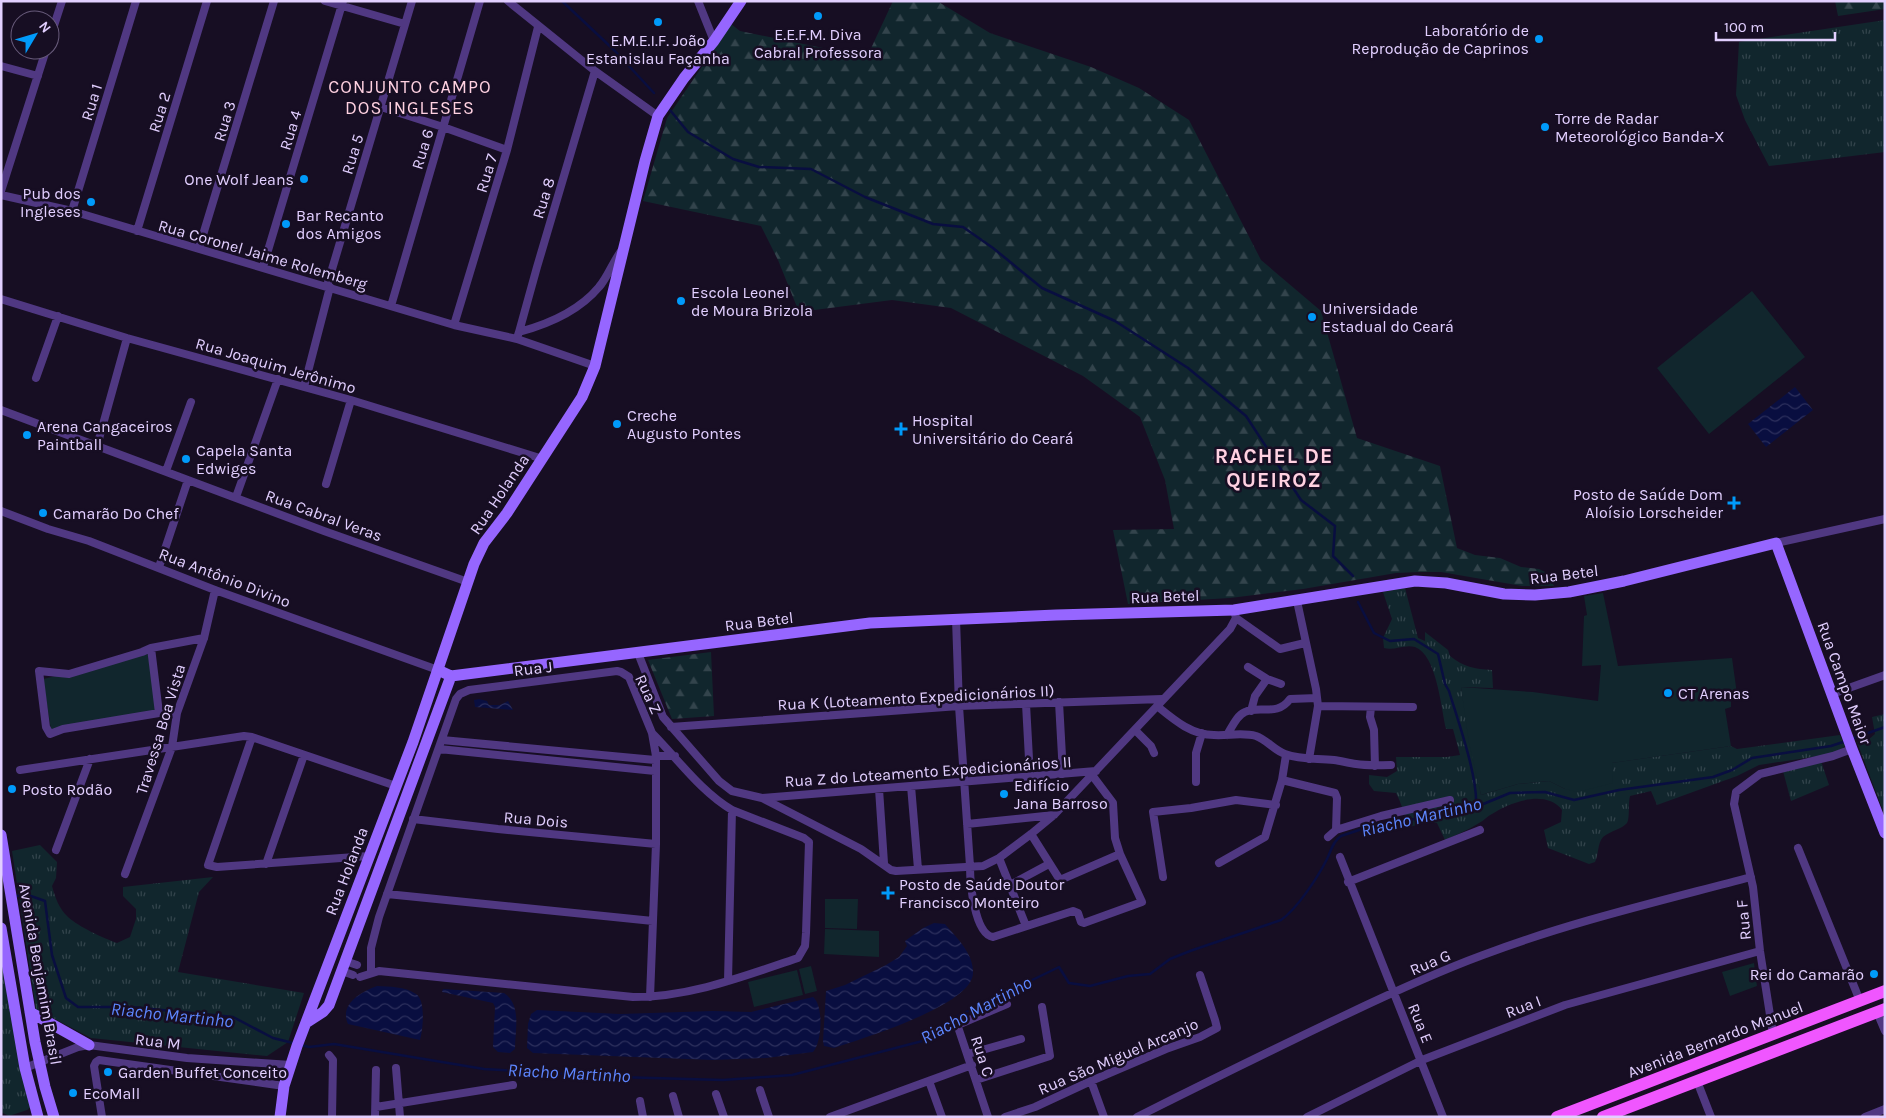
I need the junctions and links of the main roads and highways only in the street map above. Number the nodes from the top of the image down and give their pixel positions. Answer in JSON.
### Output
{"nodes":[{"id":1,"x":1885,"y":991,"type":"edge"},
{"id":2,"x":1881,"y":1010,"type":"edge"},
{"id":3,"x":1557,"y":1117,"type":"edge"},
{"id":4,"x":1603,"y":1117,"type":"edge"}],
"edges":[{"from":1,"to":3,"type":"main road","name":"Avenida Bernardo Manuel"},
{"from":2,"to":4,"type":"main road","name":"Avenida Bernardo Manuel"}]}
